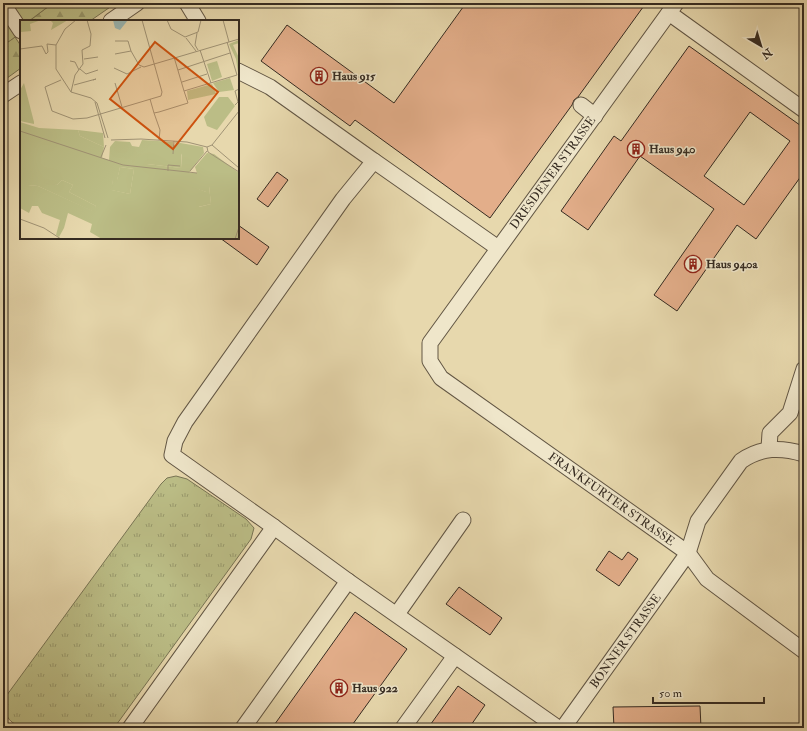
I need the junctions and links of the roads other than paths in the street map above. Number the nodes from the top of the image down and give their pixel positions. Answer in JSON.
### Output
{"nodes":[{"id":1,"x":137,"y":3,"type":"edge"},
{"id":2,"x":187,"y":3,"type":"edge"},
{"id":3,"x":3,"y":4,"type":"edge"},
{"id":4,"x":672,"y":8,"type":"edge"},
{"id":5,"x":112,"y":20,"type":"edge"},
{"id":6,"x":197,"y":20,"type":"edge"},
{"id":7,"x":20,"y":30,"type":"edge"},
{"id":8,"x":239,"y":72,"type":"edge"},
{"id":9,"x":20,"y":84,"type":"edge"},
{"id":10,"x":3,"y":95,"type":"edge"},
{"id":11,"x":581,"y":105,"type":"dead end"},
{"id":12,"x":804,"y":110,"type":"edge"},
{"id":13,"x":595,"y":116,"type":"junction"},
{"id":14,"x":374,"y":161,"type":"junction"},
{"id":15,"x":498,"y":248,"type":"junction"},
{"id":16,"x":430,"y":343,"type":"joint"},
{"id":17,"x":804,"y":369,"type":"edge"},
{"id":18,"x":769,"y":448,"type":"junction"},
{"id":19,"x":804,"y":454,"type":"edge"},
{"id":20,"x":463,"y":520,"type":"dead end"},
{"id":21,"x":274,"y":527,"type":"junction"},
{"id":22,"x":688,"y":554,"type":"junction"},
{"id":23,"x":348,"y":581,"type":"junction"},
{"id":24,"x":397,"y":614,"type":"junction"},
{"id":25,"x":804,"y":651,"type":"edge"},
{"id":26,"x":455,"y":656,"type":"junction"},
{"id":27,"x":130,"y":728,"type":"edge"},
{"id":28,"x":243,"y":728,"type":"edge"},
{"id":29,"x":403,"y":728,"type":"edge"},
{"id":30,"x":558,"y":728,"type":"edge"},
{"id":31,"x":563,"y":728,"type":"edge"}],
"edges":[{"from":1,"to":5,"type":"street"},
{"from":2,"to":6,"type":"street"},
{"from":3,"to":7,"type":"street"},
{"from":4,"to":12,"type":"street"},
{"from":4,"to":13,"type":"street","name":"DRESDENER STRASSE"},
{"from":8,"to":14,"type":"street"},
{"from":9,"to":10,"type":"street"},
{"from":11,"to":13,"type":"street"},
{"from":13,"to":15,"type":"street","name":"DRESDENER STRASSE"},
{"from":14,"to":15,"type":"street"},
{"from":14,"to":21,"type":"street"},
{"from":15,"to":16,"type":"street","name":"DRESDENER STRASSE"},
{"from":16,"to":22,"type":"street","name":"FRANKFURTER STRASSE"},
{"from":17,"to":18,"type":"street"},
{"from":18,"to":19,"type":"street"},
{"from":18,"to":22,"type":"street","name":"BONNER STRASSE"},
{"from":20,"to":24,"type":"street"},
{"from":21,"to":23,"type":"street"},
{"from":21,"to":27,"type":"street"},
{"from":22,"to":25,"type":"street","name":"FRANKFURTER STRASSE"},
{"from":22,"to":31,"type":"street","name":"BONNER STRASSE"},
{"from":23,"to":24,"type":"street"},
{"from":23,"to":28,"type":"street"},
{"from":24,"to":26,"type":"street"},
{"from":26,"to":29,"type":"street"},
{"from":26,"to":30,"type":"street"}]}
